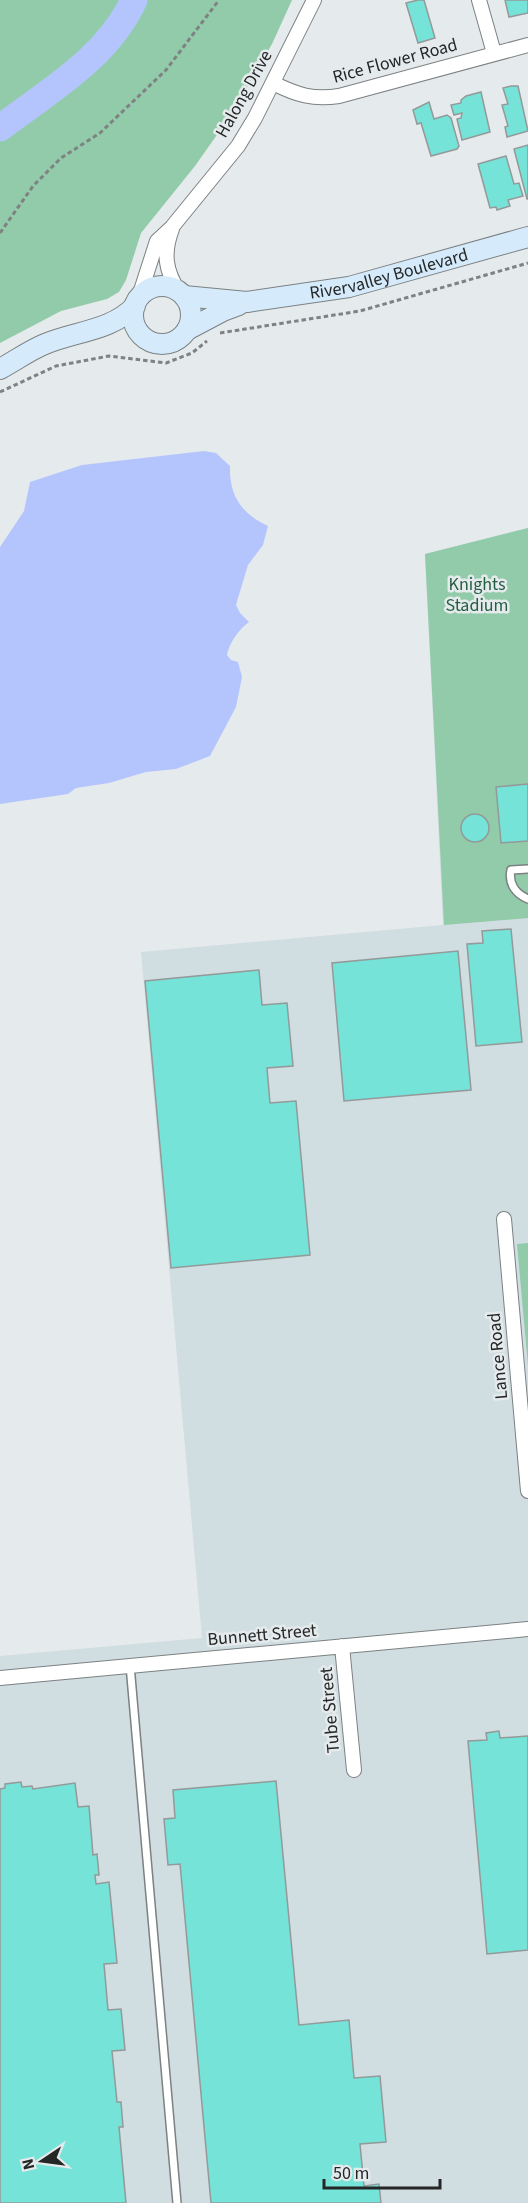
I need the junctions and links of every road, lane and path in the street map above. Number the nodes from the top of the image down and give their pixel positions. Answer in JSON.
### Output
{"nodes":[{"id":1,"x":219,"y":0,"type":"edge"},
{"id":2,"x":314,"y":0,"type":"edge"},
{"id":3,"x":479,"y":0,"type":"edge"},
{"id":4,"x":528,"y":45,"type":"edge"},
{"id":5,"x":494,"y":53,"type":"junction"},
{"id":6,"x":273,"y":83,"type":"junction"},
{"id":7,"x":172,"y":226,"type":"junction"},
{"id":8,"x":0,"y":232,"type":"edge"},
{"id":9,"x":528,"y":237,"type":"edge"},
{"id":10,"x":528,"y":263,"type":"edge"},
{"id":11,"x":181,"y":294,"type":"junction"},
{"id":12,"x":247,"y":302,"type":"junction"},
{"id":13,"x":136,"y":303,"type":"junction"},
{"id":14,"x":96,"y":330,"type":"junction"},
{"id":15,"x":187,"y":330,"type":"junction"},
{"id":16,"x":153,"y":342,"type":"junction"},
{"id":17,"x":0,"y":369,"type":"edge"},
{"id":18,"x":0,"y":392,"type":"edge"},
{"id":19,"x":528,"y":869,"type":"edge"},
{"id":20,"x":528,"y":899,"type":"edge"},
{"id":21,"x":504,"y":1219,"type":"dead end"},
{"id":22,"x":528,"y":1491,"type":"edge"},
{"id":23,"x":528,"y":1629,"type":"edge"},
{"id":24,"x":342,"y":1646,"type":"junction"},
{"id":25,"x":130,"y":1665,"type":"junction"},
{"id":26,"x":0,"y":1678,"type":"edge"},
{"id":27,"x":354,"y":1770,"type":"dead end"},
{"id":28,"x":177,"y":2203,"type":"edge"}],
"edges":[{"from":1,"to":8,"type":"path"},
{"from":2,"to":6,"type":"street","name":"Halong Drive"},
{"from":3,"to":5,"type":"street"},
{"from":4,"to":5,"type":"street","name":"Rice Flower Road"},
{"from":5,"to":6,"type":"street","name":"Rice Flower Road"},
{"from":6,"to":7,"type":"street","name":"Halong Drive"},
{"from":7,"to":11,"type":"street","name":"Halong Drive"},
{"from":7,"to":13,"type":"street","name":"Halong Drive"},
{"from":9,"to":12,"type":"street","name":"Rivervalley Boulevard"},
{"from":10,"to":18,"type":"path"},
{"from":11,"to":12,"type":"street","name":"Rivervalley Boulevard"},
{"from":11,"to":13,"type":"street"},
{"from":11,"to":15,"type":"street"},
{"from":12,"to":15,"type":"street","name":"Rivervalley Boulevard"},
{"from":13,"to":14,"type":"street"},
{"from":13,"to":16,"type":"street"},
{"from":14,"to":16,"type":"street"},
{"from":14,"to":17,"type":"street"},
{"from":15,"to":16,"type":"street"},
{"from":19,"to":20,"type":"lane"},
{"from":21,"to":22,"type":"street","name":"Lance Road"},
{"from":23,"to":24,"type":"street","name":"Bunnett Street"},
{"from":24,"to":25,"type":"street","name":"Bunnett Street"},
{"from":24,"to":27,"type":"street","name":"Tube Street"},
{"from":25,"to":26,"type":"street","name":"Bunnett Street"},
{"from":25,"to":28,"type":"lane"}]}
